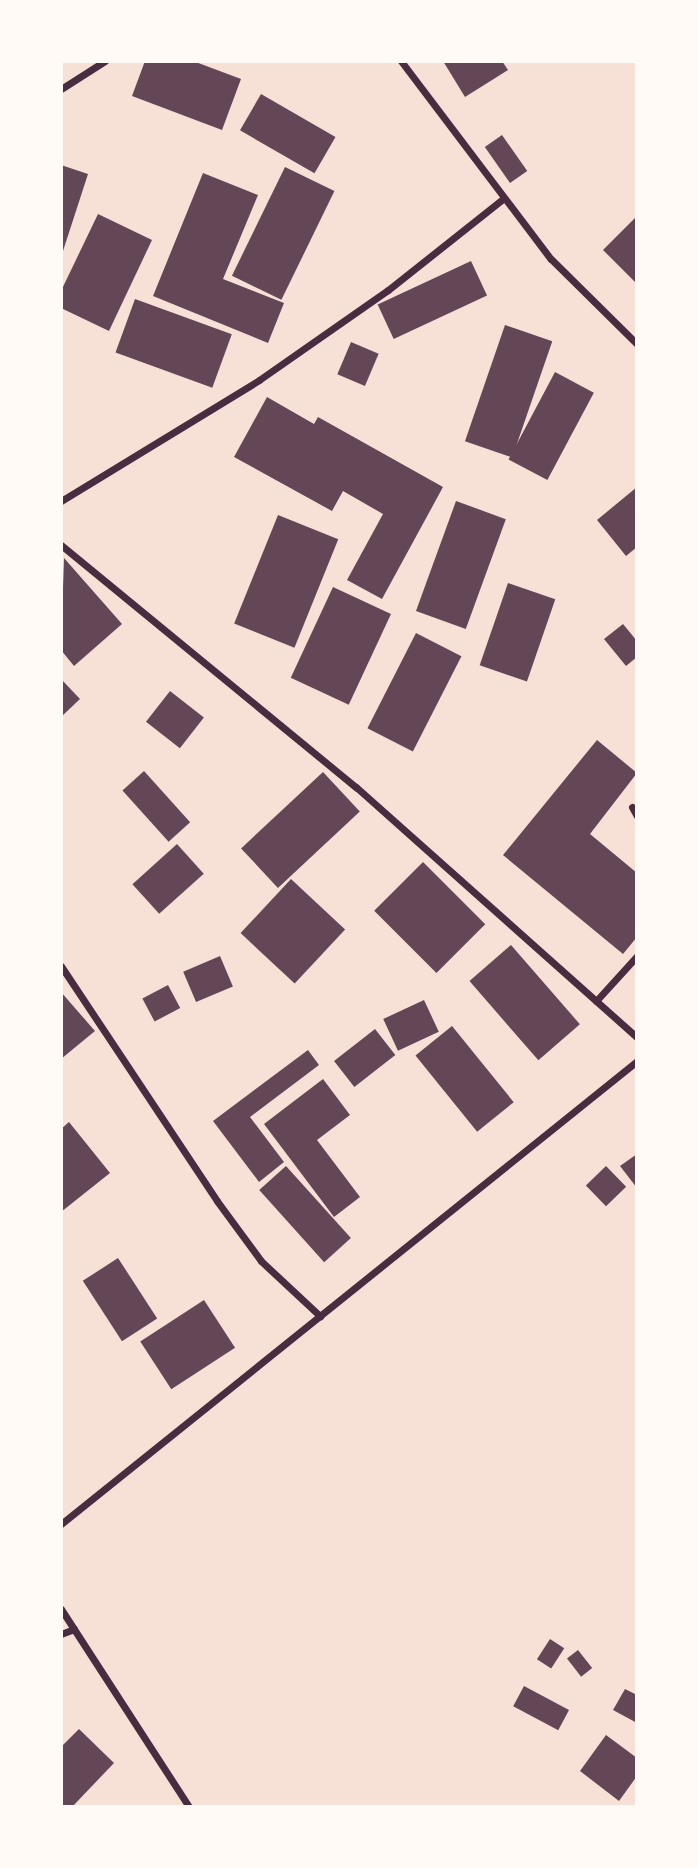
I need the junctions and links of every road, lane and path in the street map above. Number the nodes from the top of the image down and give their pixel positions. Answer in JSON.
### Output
{"nodes":[{"id":1,"x":105,"y":61,"type":"edge"},
{"id":2,"x":401,"y":61,"type":"edge"},
{"id":3,"x":61,"y":89,"type":"edge"},
{"id":4,"x":504,"y":198,"type":"junction"},
{"id":5,"x":637,"y":344,"type":"edge"},
{"id":6,"x":61,"y":501,"type":"edge"},
{"id":7,"x":61,"y":545,"type":"edge"},
{"id":8,"x":632,"y":807,"type":"dead end"},
{"id":9,"x":637,"y":816,"type":"edge"},
{"id":10,"x":637,"y":956,"type":"edge"},
{"id":11,"x":61,"y":966,"type":"edge"},
{"id":12,"x":596,"y":1001,"type":"junction"},
{"id":13,"x":637,"y":1038,"type":"edge"},
{"id":14,"x":637,"y":1061,"type":"edge"},
{"id":15,"x":320,"y":1316,"type":"junction"},
{"id":16,"x":61,"y":1524,"type":"edge"},
{"id":17,"x":61,"y":1609,"type":"edge"},
{"id":18,"x":74,"y":1629,"type":"junction"},
{"id":19,"x":61,"y":1634,"type":"edge"},
{"id":20,"x":189,"y":1807,"type":"edge"}],
"edges":[{"from":1,"to":3,"type":"street"},
{"from":2,"to":4,"type":"street"},
{"from":4,"to":5,"type":"street"},
{"from":4,"to":6,"type":"street"},
{"from":7,"to":12,"type":"street"},
{"from":8,"to":9,"type":"street"},
{"from":10,"to":12,"type":"street"},
{"from":11,"to":15,"type":"street"},
{"from":12,"to":13,"type":"street"},
{"from":14,"to":15,"type":"street"},
{"from":15,"to":16,"type":"street"},
{"from":17,"to":18,"type":"street"},
{"from":18,"to":19,"type":"street"},
{"from":18,"to":20,"type":"street"}]}
